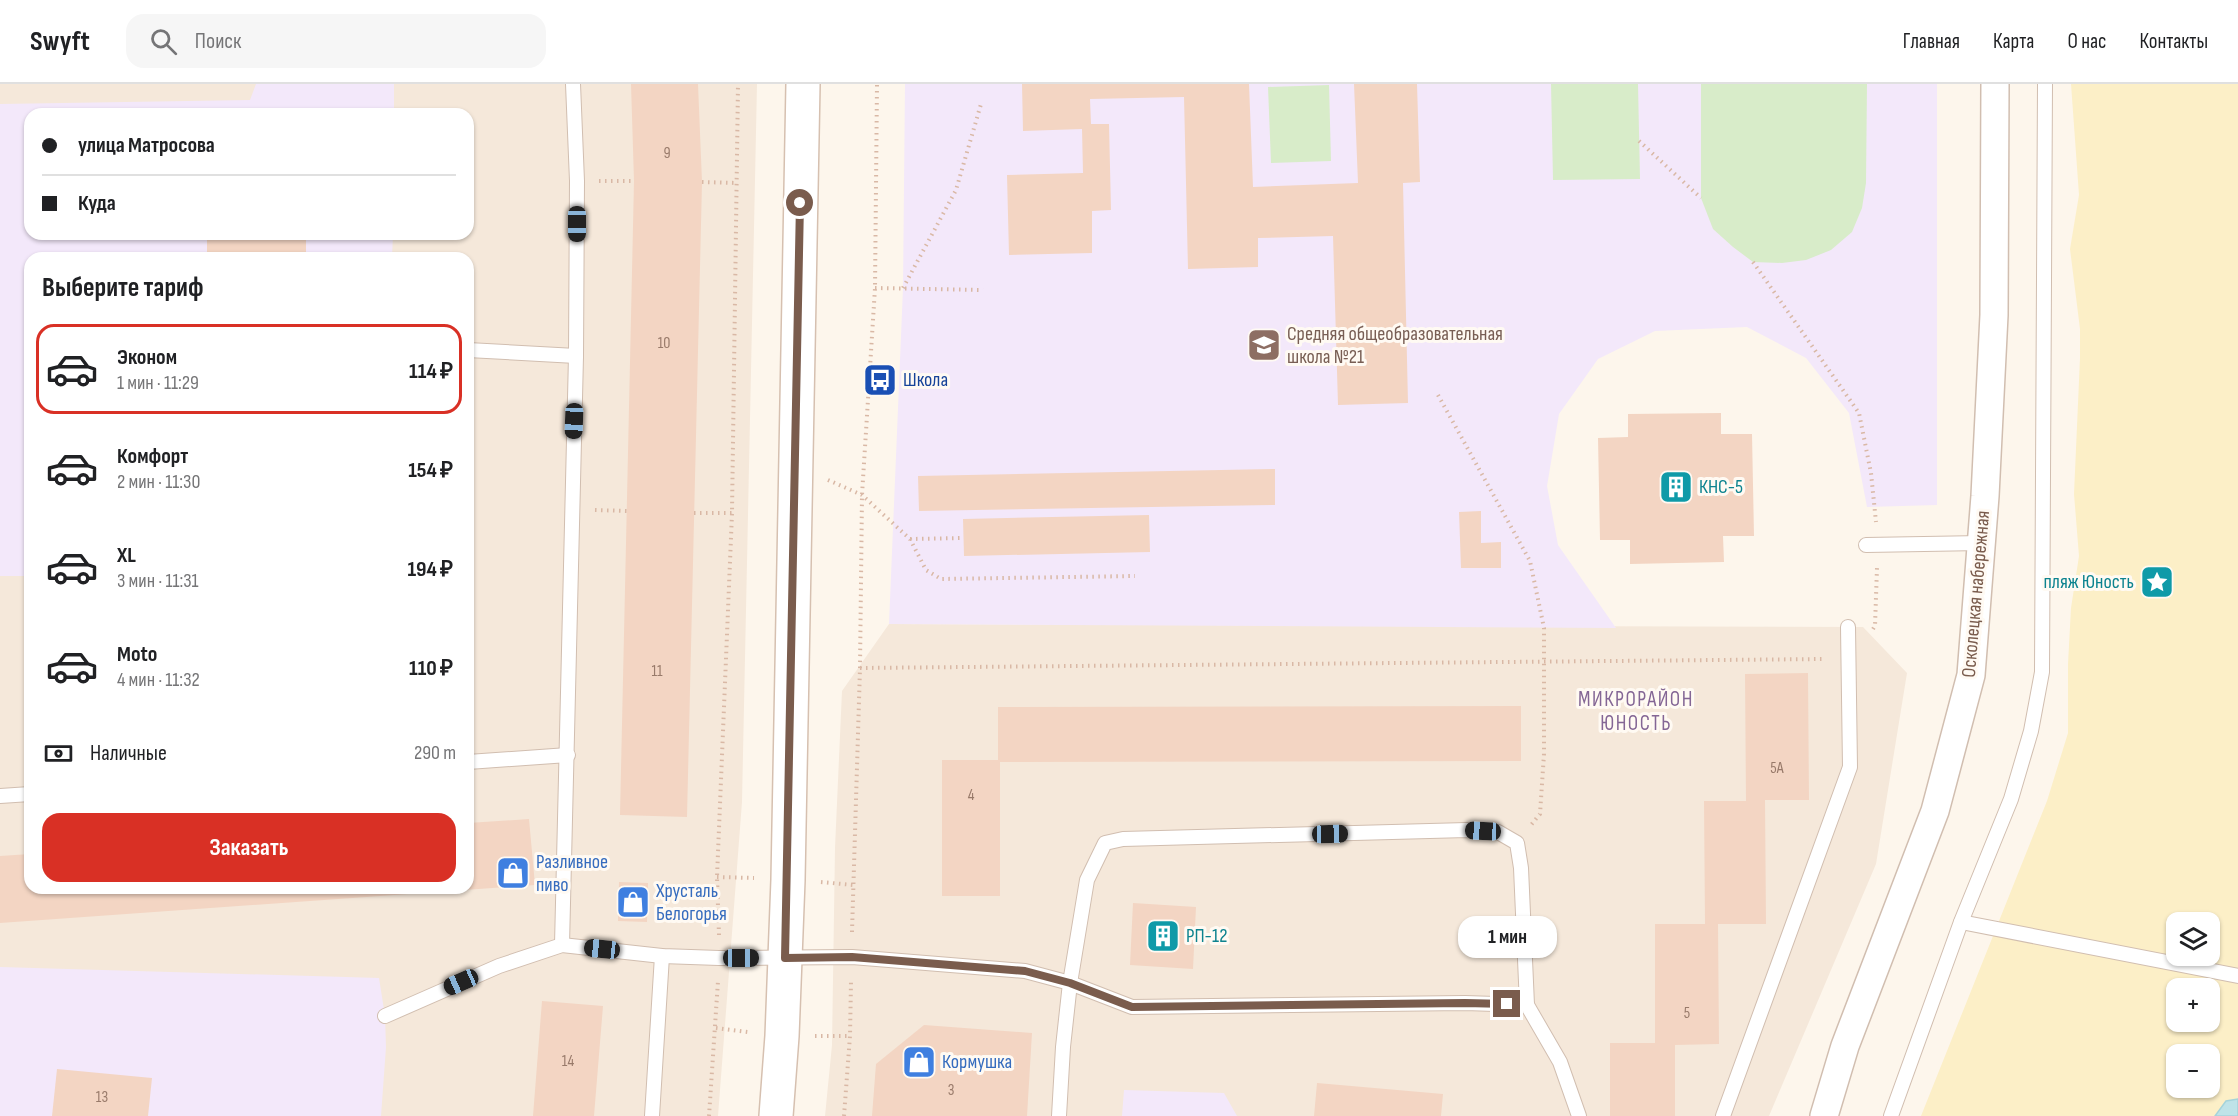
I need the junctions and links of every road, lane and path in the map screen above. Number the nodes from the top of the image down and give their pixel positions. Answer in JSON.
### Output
{"nodes":[{"id":1,"x":573,"y":84,"type":"edge"},
{"id":2,"x":738,"y":84,"type":"edge"},
{"id":3,"x":803,"y":84,"type":"edge"},
{"id":4,"x":877,"y":84,"type":"edge"},
{"id":5,"x":1995,"y":84,"type":"edge"},
{"id":6,"x":2045,"y":84,"type":"edge"},
{"id":7,"x":981,"y":104,"type":"dead end"},
{"id":8,"x":1639,"y":141,"type":"dead end"},
{"id":9,"x":577,"y":181,"type":"junction"},
{"id":10,"x":634,"y":181,"type":"dead end"},
{"id":11,"x":702,"y":182,"type":"dead end"},
{"id":12,"x":738,"y":183,"type":"junction"},
{"id":13,"x":1701,"y":198,"type":"dead end"},
{"id":14,"x":1754,"y":262,"type":"dead end"},
{"id":15,"x":875,"y":288,"type":"junction"},
{"id":16,"x":903,"y":288,"type":"junction"},
{"id":17,"x":984,"y":290,"type":"dead end"},
{"id":18,"x":474,"y":350,"type":"edge"},
{"id":19,"x":576,"y":356,"type":"junction"},
{"id":20,"x":1438,"y":395,"type":"dead end"},
{"id":21,"x":794,"y":466,"type":"junction"},
{"id":22,"x":862,"y":495,"type":"junction"},
{"id":23,"x":694,"y":513,"type":"dead end"},
{"id":24,"x":732,"y":513,"type":"junction"},
{"id":25,"x":964,"y":538,"type":"dead end"},
{"id":26,"x":910,"y":539,"type":"junction"},
{"id":27,"x":1982,"y":543,"type":"junction"},
{"id":28,"x":1872,"y":545,"type":"junction"},
{"id":29,"x":1135,"y":576,"type":"dead end"},
{"id":30,"x":1848,"y":627,"type":"dead end"},
{"id":31,"x":1848,"y":658,"type":"junction"},
{"id":32,"x":1544,"y":662,"type":"junction"},
{"id":33,"x":860,"y":668,"type":"junction"},
{"id":34,"x":568,"y":755,"type":"junction"},
{"id":35,"x":474,"y":762,"type":"edge"},
{"id":36,"x":24,"y":794,"type":"edge"},
{"id":37,"x":0,"y":796,"type":"edge"},
{"id":38,"x":1517,"y":843,"type":"junction"},
{"id":39,"x":1961,"y":922,"type":"junction"},
{"id":40,"x":562,"y":945,"type":"junction"},
{"id":41,"x":662,"y":956,"type":"junction"},
{"id":42,"x":852,"y":957,"type":"junction"},
{"id":43,"x":719,"y":958,"type":"junction"},
{"id":44,"x":785,"y":958,"type":"junction"},
{"id":45,"x":2238,"y":976,"type":"edge"},
{"id":46,"x":1070,"y":983,"type":"junction"},
{"id":47,"x":1527,"y":1005,"type":"junction"},
{"id":48,"x":385,"y":1017,"type":"dead end"},
{"id":49,"x":652,"y":1116,"type":"edge"},
{"id":50,"x":708,"y":1116,"type":"edge"},
{"id":51,"x":776,"y":1116,"type":"edge"},
{"id":52,"x":844,"y":1116,"type":"edge"},
{"id":53,"x":1059,"y":1116,"type":"edge"},
{"id":54,"x":1579,"y":1116,"type":"edge"},
{"id":55,"x":1723,"y":1116,"type":"edge"},
{"id":56,"x":1824,"y":1116,"type":"edge"},
{"id":57,"x":1891,"y":1116,"type":"edge"}],
"edges":[{"from":1,"to":9,"type":"lane"},
{"from":2,"to":12,"type":"path"},
{"from":3,"to":21,"type":"main road"},
{"from":4,"to":15,"type":"path"},
{"from":5,"to":27,"type":"street","name":"Осколецкая набережная"},
{"from":6,"to":39,"type":"lane"},
{"from":7,"to":16,"type":"path"},
{"from":8,"to":13,"type":"path"},
{"from":9,"to":10,"type":"path"},
{"from":9,"to":19,"type":"lane"},
{"from":11,"to":12,"type":"path"},
{"from":12,"to":24,"type":"path"},
{"from":14,"to":28,"type":"path"},
{"from":15,"to":16,"type":"path"},
{"from":15,"to":22,"type":"path"},
{"from":16,"to":17,"type":"path"},
{"from":18,"to":19,"type":"lane"},
{"from":19,"to":34,"type":"lane"},
{"from":20,"to":32,"type":"path"},
{"from":21,"to":22,"type":"path"},
{"from":21,"to":44,"type":"main road"},
{"from":22,"to":26,"type":"path"},
{"from":22,"to":33,"type":"path"},
{"from":23,"to":24,"type":"path"},
{"from":24,"to":43,"type":"path"},
{"from":25,"to":26,"type":"path"},
{"from":26,"to":29,"type":"path"},
{"from":27,"to":28,"type":"lane"},
{"from":27,"to":56,"type":"street","name":"Осколецкая набережная"},
{"from":28,"to":31,"type":"path"},
{"from":30,"to":31,"type":"lane"},
{"from":31,"to":32,"type":"path"},
{"from":31,"to":55,"type":"lane"},
{"from":32,"to":33,"type":"path"},
{"from":32,"to":38,"type":"path"},
{"from":33,"to":42,"type":"path"},
{"from":34,"to":35,"type":"lane"},
{"from":34,"to":40,"type":"lane"},
{"from":36,"to":37,"type":"lane"},
{"from":38,"to":46,"type":"lane"},
{"from":38,"to":47,"type":"lane"},
{"from":39,"to":45,"type":"lane"},
{"from":39,"to":57,"type":"lane"},
{"from":40,"to":41,"type":"lane"},
{"from":40,"to":48,"type":"lane"},
{"from":41,"to":43,"type":"lane"},
{"from":41,"to":49,"type":"lane"},
{"from":42,"to":44,"type":"lane"},
{"from":42,"to":46,"type":"lane"},
{"from":42,"to":52,"type":"path"},
{"from":43,"to":44,"type":"lane"},
{"from":43,"to":50,"type":"path"},
{"from":44,"to":51,"type":"main road"},
{"from":46,"to":47,"type":"lane"},
{"from":46,"to":53,"type":"lane"},
{"from":47,"to":54,"type":"lane"}]}
